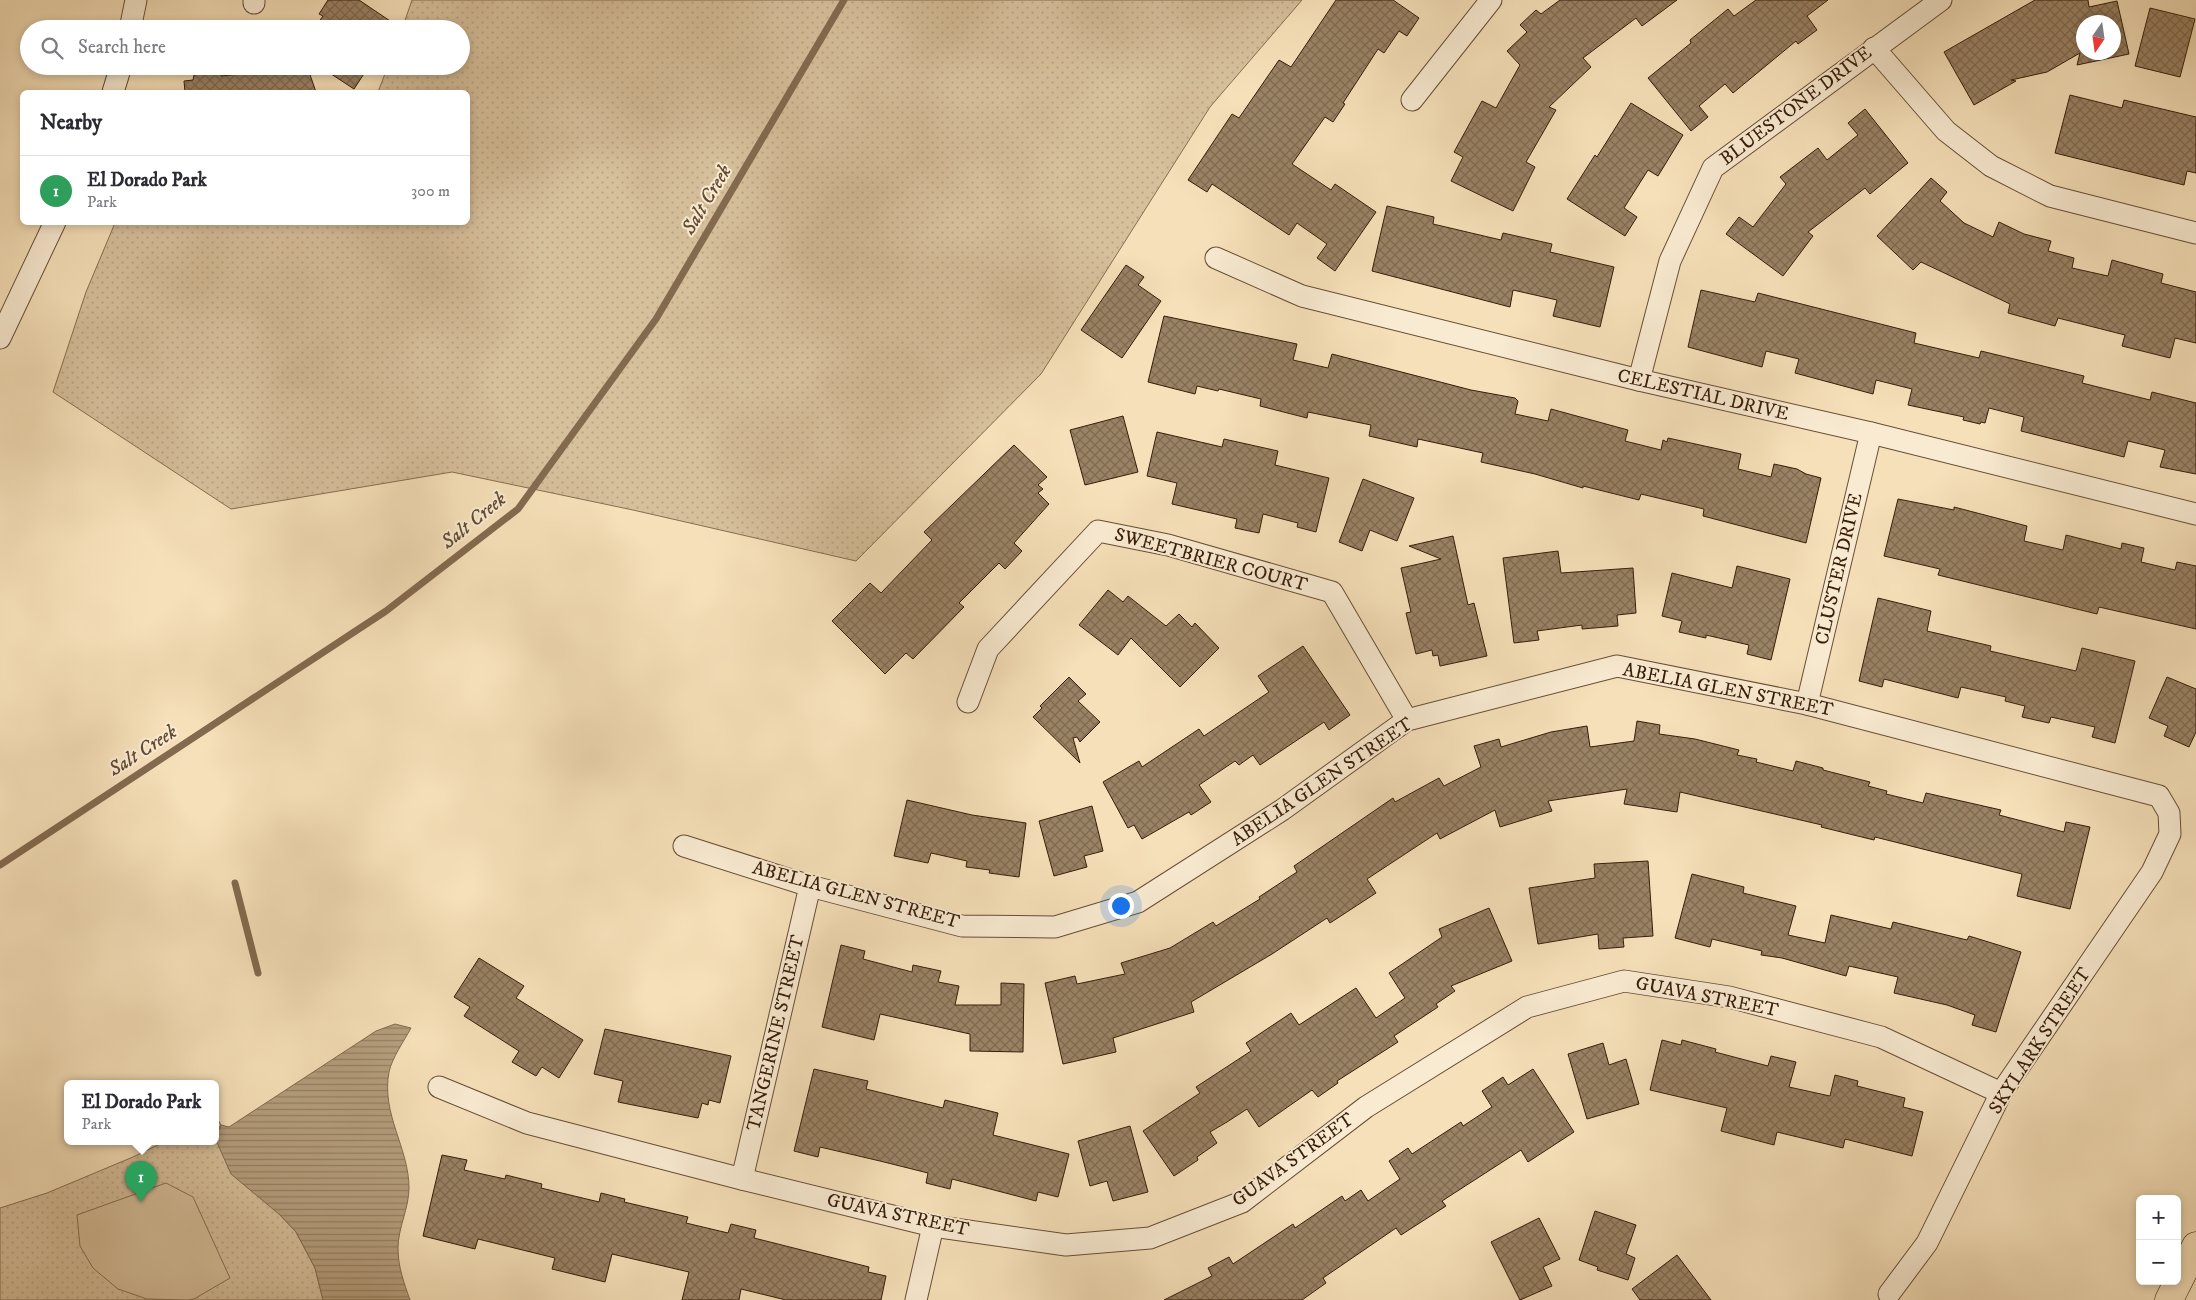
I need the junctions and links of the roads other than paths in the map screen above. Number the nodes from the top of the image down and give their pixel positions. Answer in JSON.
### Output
{"nodes":[{"id":1,"x":136,"y":0,"type":"edge"},
{"id":2,"x":1491,"y":0,"type":"edge"},
{"id":3,"x":1941,"y":0,"type":"edge"},
{"id":4,"x":132,"y":20,"type":"edge"},
{"id":5,"x":1874,"y":48,"type":"junction"},
{"id":6,"x":118,"y":75,"type":"edge"},
{"id":7,"x":114,"y":90,"type":"edge"},
{"id":8,"x":1412,"y":100,"type":"dead end"},
{"id":9,"x":54,"y":225,"type":"edge"},
{"id":10,"x":2196,"y":233,"type":"edge"},
{"id":11,"x":1216,"y":258,"type":"dead end"},
{"id":12,"x":0,"y":338,"type":"edge"},
{"id":13,"x":1639,"y":380,"type":"junction"},
{"id":14,"x":1871,"y":434,"type":"junction"},
{"id":15,"x":2196,"y":514,"type":"edge"},
{"id":16,"x":968,"y":702,"type":"dead end"},
{"id":17,"x":1808,"y":704,"type":"junction"},
{"id":18,"x":1407,"y":720,"type":"junction"},
{"id":19,"x":2169,"y":813,"type":"joint"},
{"id":20,"x":684,"y":846,"type":"dead end"},
{"id":21,"x":810,"y":886,"type":"junction"},
{"id":22,"x":439,"y":1088,"type":"dead end"},
{"id":23,"x":2001,"y":1093,"type":"junction"},
{"id":24,"x":742,"y":1180,"type":"junction"},
{"id":25,"x":933,"y":1226,"type":"junction"},
{"id":26,"x":2196,"y":1246,"type":"edge"},
{"id":27,"x":1888,"y":1294,"type":"dead end"},
{"id":28,"x":916,"y":1300,"type":"edge"},
{"id":29,"x":2169,"y":1300,"type":"edge"}],
"edges":[{"from":1,"to":4,"type":"street"},
{"from":2,"to":8,"type":"street"},
{"from":3,"to":5,"type":"street","name":"BLUESTONE DRIVE"},
{"from":5,"to":10,"type":"street"},
{"from":5,"to":13,"type":"street","name":"BLUESTONE DRIVE"},
{"from":6,"to":7,"type":"street"},
{"from":9,"to":12,"type":"street"},
{"from":11,"to":13,"type":"street","name":"CELESTIAL DRIVE"},
{"from":13,"to":14,"type":"street","name":"CELESTIAL DRIVE"},
{"from":14,"to":15,"type":"street","name":"CELESTIAL DRIVE"},
{"from":14,"to":17,"type":"street","name":"CLUSTER DRIVE"},
{"from":16,"to":18,"type":"street","name":"SWEETBRIER COURT"},
{"from":17,"to":18,"type":"street","name":"ABELIA GLEN STREET"},
{"from":17,"to":19,"type":"street","name":"ABELIA GLEN STREET"},
{"from":18,"to":21,"type":"street","name":"ABELIA GLEN STREET"},
{"from":19,"to":23,"type":"street","name":"SKYLARK STREET"},
{"from":20,"to":21,"type":"street","name":"ABELIA GLEN STREET"},
{"from":21,"to":24,"type":"street","name":"TANGERINE STREET"},
{"from":22,"to":24,"type":"street","name":"GUAVA STREET"},
{"from":23,"to":25,"type":"street","name":"GUAVA STREET"},
{"from":23,"to":27,"type":"street","name":"SKYLARK STREET"},
{"from":24,"to":25,"type":"street","name":"GUAVA STREET"},
{"from":25,"to":28,"type":"street"},
{"from":26,"to":29,"type":"main road"}]}
